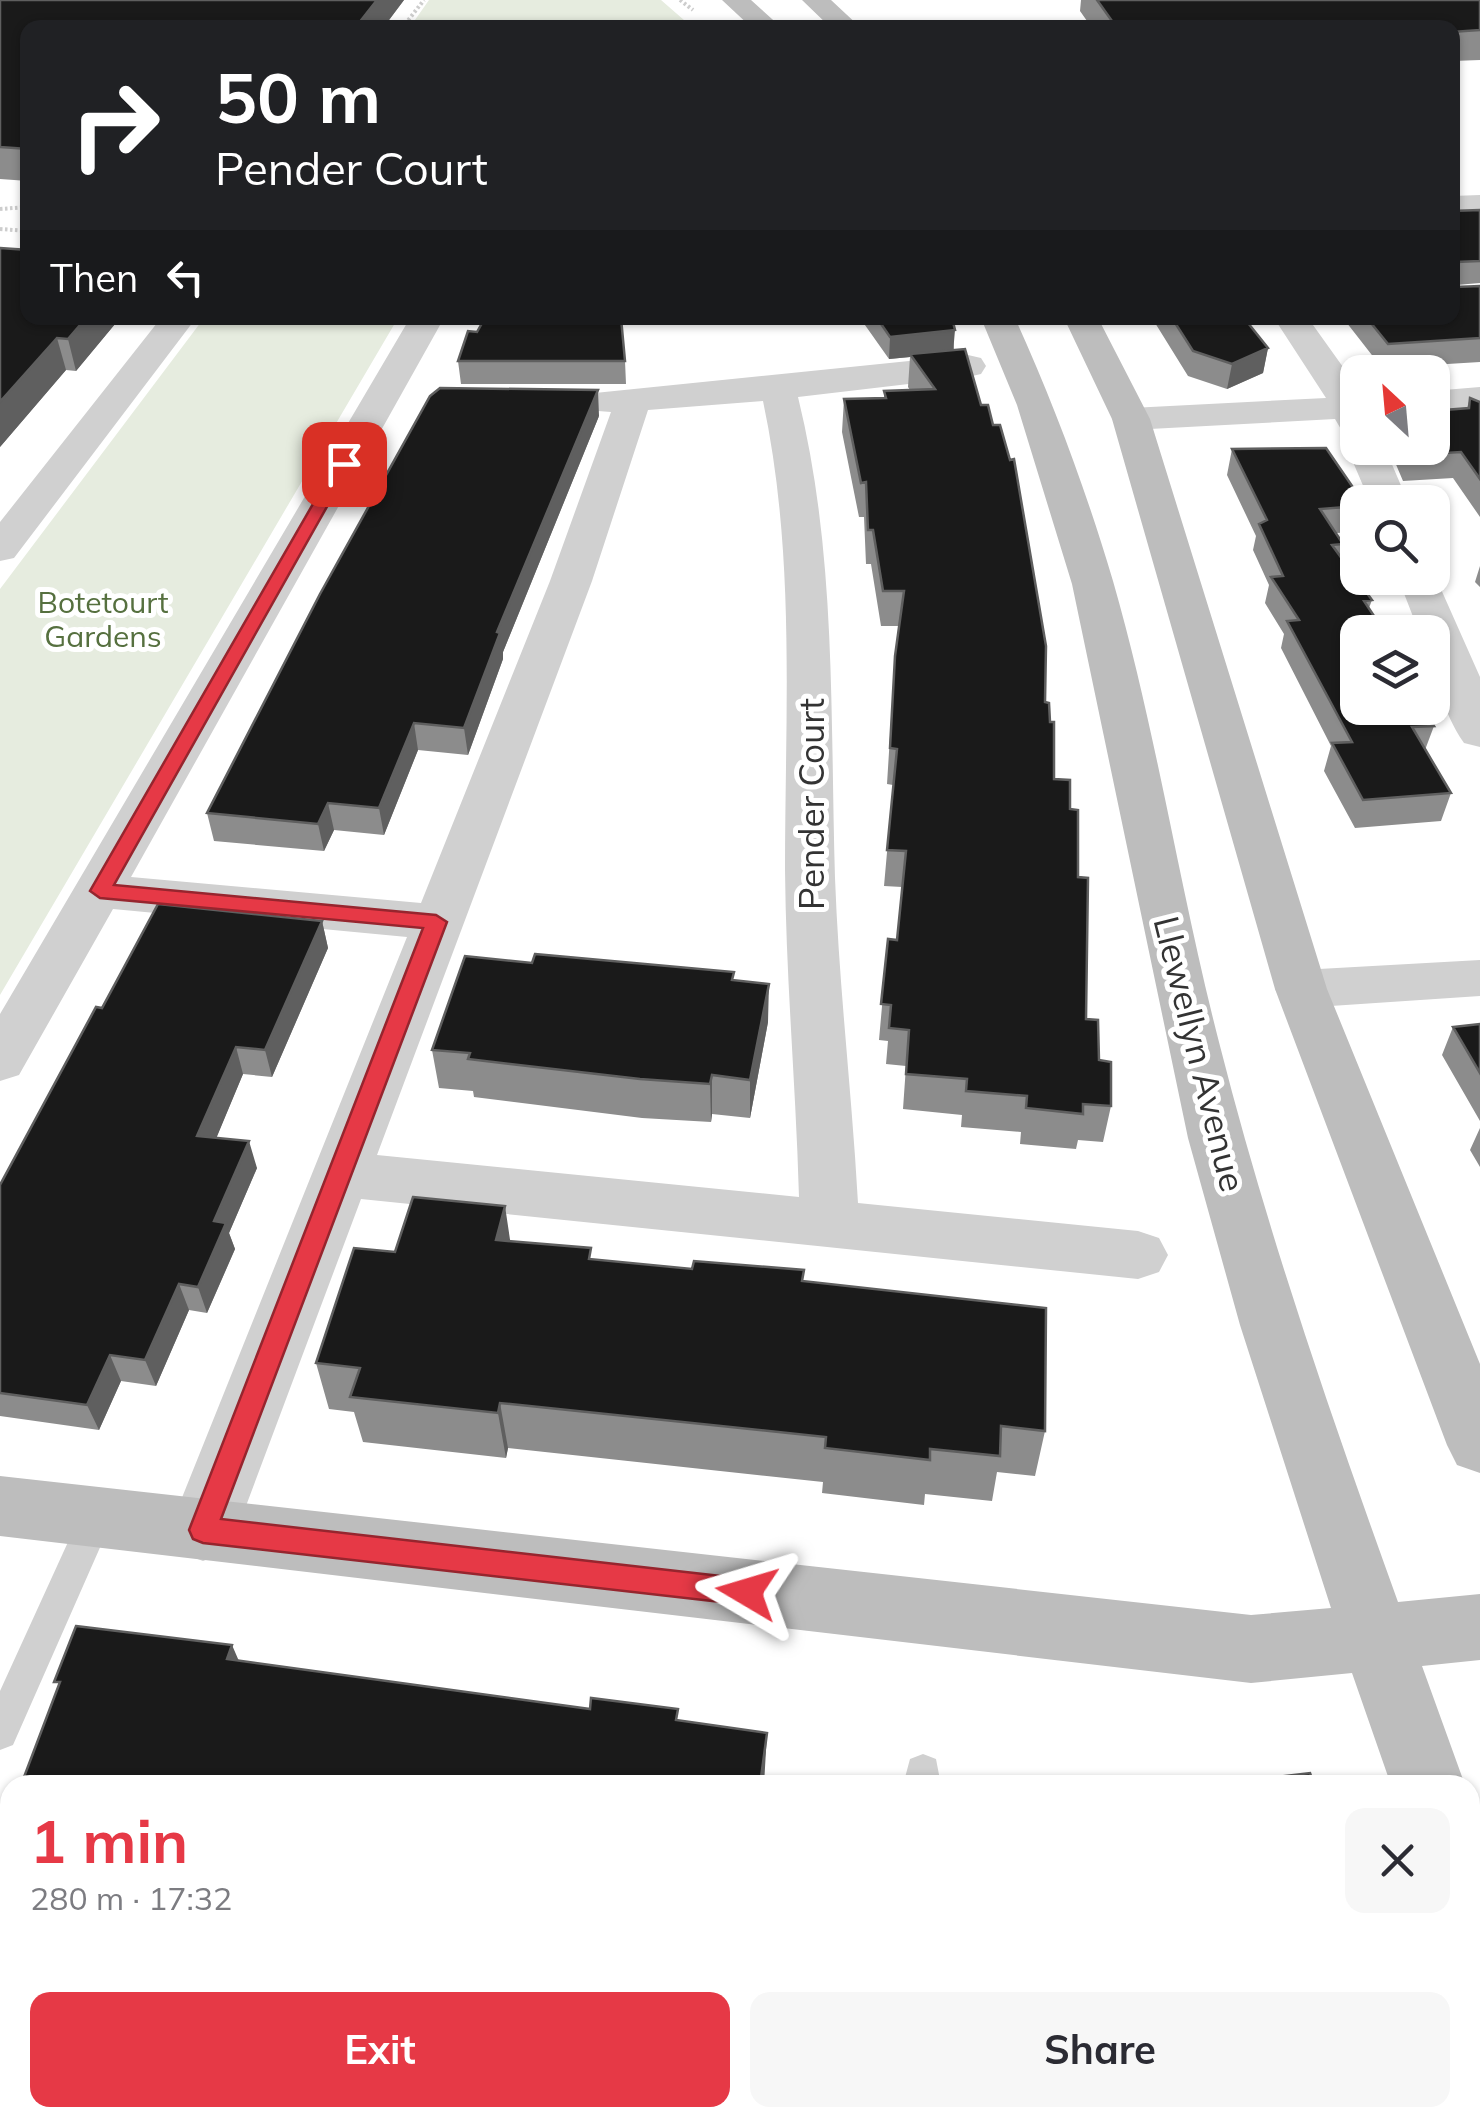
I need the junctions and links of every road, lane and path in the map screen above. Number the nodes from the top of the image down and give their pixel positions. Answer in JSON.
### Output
{"nodes":[{"id":1,"x":424,"y":0,"type":"edge"},
{"id":2,"x":735,"y":0,"type":"edge"},
{"id":3,"x":815,"y":0,"type":"edge"},
{"id":4,"x":408,"y":20,"type":"edge"},
{"id":5,"x":759,"y":20,"type":"edge"},
{"id":6,"x":839,"y":20,"type":"edge"},
{"id":7,"x":175,"y":325,"type":"edge"},
{"id":8,"x":425,"y":325,"type":"edge"},
{"id":9,"x":1001,"y":325,"type":"edge"},
{"id":10,"x":1084,"y":325,"type":"edge"},
{"id":11,"x":1296,"y":325,"type":"edge"},
{"id":12,"x":968,"y":366,"type":"edge"},
{"id":13,"x":778,"y":388,"type":"junction"},
{"id":14,"x":1340,"y":391,"type":"edge"},
{"id":15,"x":1480,"y":398,"type":"edge"},
{"id":16,"x":1450,"y":400,"type":"edge"},
{"id":17,"x":633,"y":401,"type":"junction"},
{"id":18,"x":558,"y":402,"type":"edge"},
{"id":19,"x":1340,"y":408,"type":"edge"},
{"id":20,"x":1131,"y":419,"type":"junction"},
{"id":21,"x":0,"y":549,"type":"edge"},
{"id":22,"x":1427,"y":595,"type":"edge"},
{"id":23,"x":1480,"y":732,"type":"edge"},
{"id":24,"x":100,"y":891,"type":"junction"},
{"id":25,"x":436,"y":922,"type":"junction"},
{"id":26,"x":1480,"y":978,"type":"edge"},
{"id":27,"x":1301,"y":989,"type":"junction"},
{"id":28,"x":0,"y":1061,"type":"edge"},
{"id":29,"x":340,"y":1174,"type":"junction"},
{"id":30,"x":830,"y":1223,"type":"junction"},
{"id":31,"x":1138,"y":1255,"type":"dead end"},
{"id":32,"x":1480,"y":1445,"type":"edge"},
{"id":33,"x":0,"y":1506,"type":"edge"},
{"id":34,"x":96,"y":1518,"type":"junction"},
{"id":35,"x":203,"y":1530,"type":"junction"},
{"id":36,"x":1480,"y":1627,"type":"edge"},
{"id":37,"x":1377,"y":1638,"type":"junction"},
{"id":38,"x":0,"y":1732,"type":"edge"},
{"id":39,"x":1425,"y":1775,"type":"edge"}],
"edges":[{"from":1,"to":4,"type":"path"},
{"from":2,"to":5,"type":"street"},
{"from":3,"to":6,"type":"street"},
{"from":7,"to":21,"type":"street"},
{"from":8,"to":24,"type":"street"},
{"from":9,"to":37,"type":"street","name":"Llewellyn Avenue"},
{"from":10,"to":20,"type":"street"},
{"from":11,"to":14,"type":"street"},
{"from":12,"to":13,"type":"street"},
{"from":13,"to":17,"type":"street"},
{"from":13,"to":30,"type":"street","name":"Pender Court"},
{"from":15,"to":16,"type":"street"},
{"from":17,"to":18,"type":"street"},
{"from":17,"to":25,"type":"street"},
{"from":19,"to":20,"type":"street"},
{"from":20,"to":27,"type":"street"},
{"from":22,"to":23,"type":"street"},
{"from":24,"to":25,"type":"street"},
{"from":24,"to":28,"type":"street"},
{"from":25,"to":29,"type":"street"},
{"from":26,"to":27,"type":"street"},
{"from":27,"to":32,"type":"street"},
{"from":29,"to":30,"type":"street"},
{"from":29,"to":35,"type":"street"},
{"from":30,"to":31,"type":"street"},
{"from":33,"to":34,"type":"street"},
{"from":34,"to":35,"type":"street"},
{"from":34,"to":38,"type":"lane"},
{"from":35,"to":37,"type":"street"},
{"from":36,"to":37,"type":"street"},
{"from":37,"to":39,"type":"street","name":"Llewellyn Avenue"}]}
